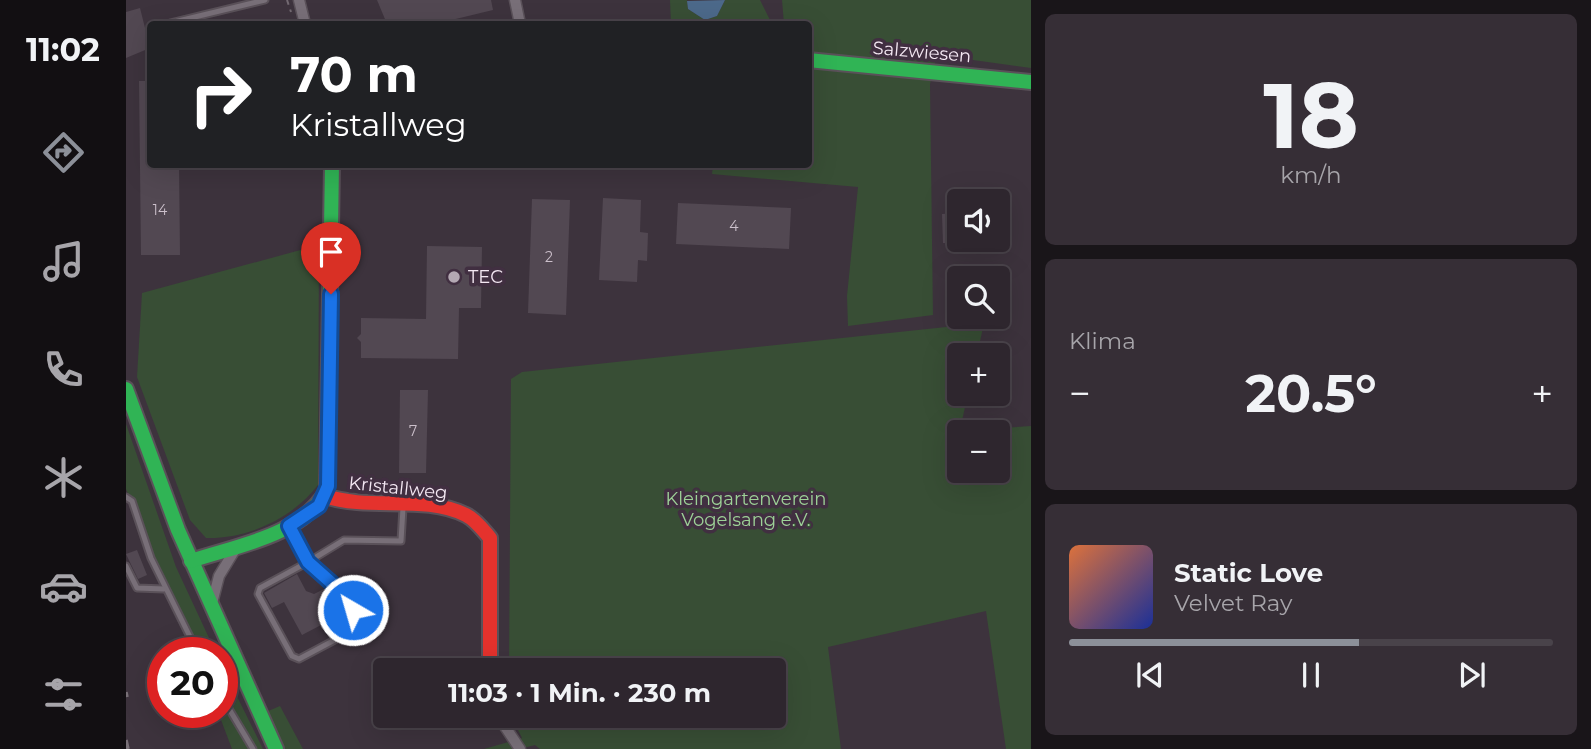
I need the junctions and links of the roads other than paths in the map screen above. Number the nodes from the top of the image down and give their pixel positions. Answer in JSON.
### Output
{"nodes":[{"id":1,"x":265,"y":0,"type":"edge"},
{"id":2,"x":299,"y":0,"type":"edge"},
{"id":3,"x":515,"y":0,"type":"edge"},
{"id":4,"x":178,"y":21,"type":"edge"},
{"id":5,"x":304,"y":21,"type":"edge"},
{"id":6,"x":519,"y":21,"type":"edge"},
{"id":7,"x":812,"y":60,"type":"edge"},
{"id":8,"x":1031,"y":82,"type":"edge"},
{"id":9,"x":332,"y":168,"type":"edge"},
{"id":10,"x":126,"y":389,"type":"edge"},
{"id":11,"x":325,"y":496,"type":"junction"},
{"id":12,"x":126,"y":497,"type":"edge"},
{"id":13,"x":404,"y":506,"type":"junction"},
{"id":14,"x":289,"y":526,"type":"junction"},
{"id":15,"x":237,"y":545,"type":"junction"},
{"id":16,"x":191,"y":561,"type":"junction"},
{"id":17,"x":308,"y":562,"type":"junction"},
{"id":18,"x":126,"y":566,"type":"edge"},
{"id":19,"x":166,"y":591,"type":"junction"},
{"id":20,"x":211,"y":608,"type":"junction"},
{"id":21,"x":190,"y":637,"type":"edge"},
{"id":22,"x":490,"y":658,"type":"edge"},
{"id":23,"x":238,"y":724,"type":"edge"},
{"id":24,"x":506,"y":728,"type":"edge"},
{"id":25,"x":253,"y":749,"type":"edge"},
{"id":26,"x":276,"y":749,"type":"edge"},
{"id":27,"x":520,"y":749,"type":"edge"}],
"edges":[{"from":1,"to":4,"type":"lane"},
{"from":2,"to":5,"type":"street"},
{"from":3,"to":6,"type":"street"},
{"from":7,"to":8,"type":"street","name":"Salzwiesen"},
{"from":9,"to":11,"type":"street","name":"Kristallweg"},
{"from":10,"to":16,"type":"street"},
{"from":11,"to":13,"type":"street","name":"Kristallweg"},
{"from":11,"to":14,"type":"street","name":"Kristallweg"},
{"from":12,"to":19,"type":"lane"},
{"from":13,"to":17,"type":"lane"},
{"from":13,"to":22,"type":"street","name":"Kristallweg"},
{"from":14,"to":15,"type":"street","name":"Kristallweg"},
{"from":14,"to":17,"type":"lane"},
{"from":15,"to":16,"type":"street","name":"Kristallweg"},
{"from":15,"to":20,"type":"street"},
{"from":16,"to":20,"type":"street"},
{"from":17,"to":17,"type":"lane"},
{"from":18,"to":19,"type":"lane"},
{"from":19,"to":21,"type":"lane"},
{"from":20,"to":26,"type":"street"},
{"from":23,"to":25,"type":"lane"},
{"from":24,"to":27,"type":"street"}]}
